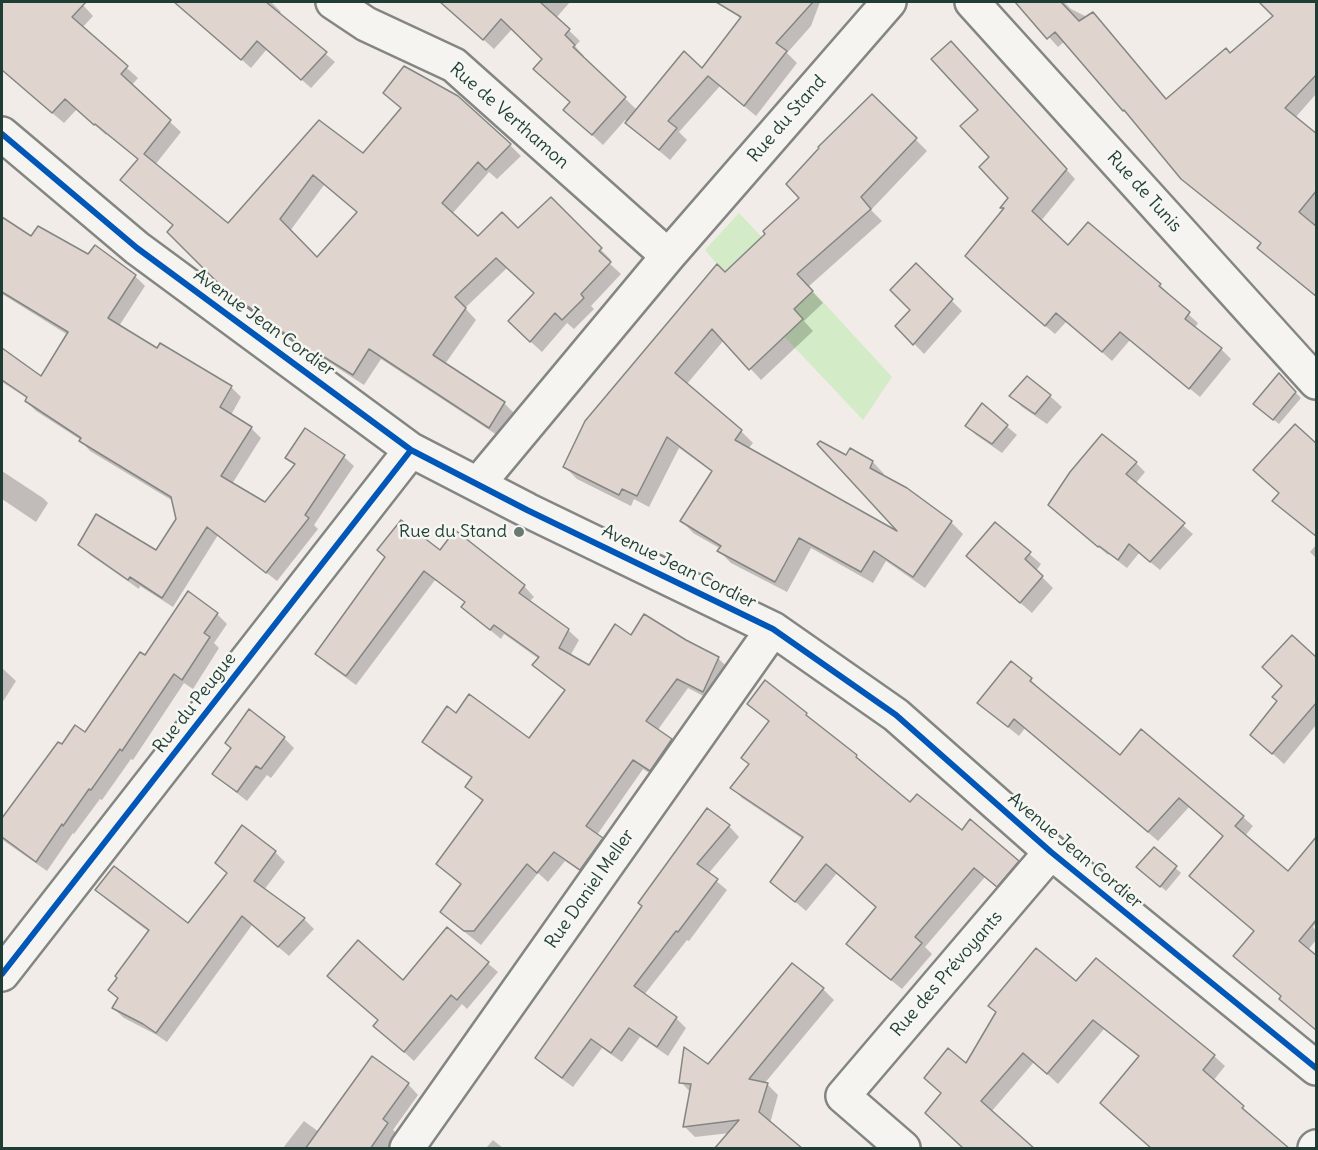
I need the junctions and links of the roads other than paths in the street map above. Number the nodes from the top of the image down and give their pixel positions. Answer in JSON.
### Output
{"nodes":[{"id":1,"x":333,"y":2,"type":"edge"},
{"id":2,"x":889,"y":2,"type":"edge"},
{"id":3,"x":972,"y":2,"type":"edge"},
{"id":4,"x":2,"y":134,"type":"edge"},
{"id":5,"x":668,"y":256,"type":"junction"},
{"id":6,"x":1317,"y":382,"type":"edge"},
{"id":7,"x":411,"y":450,"type":"junction"},
{"id":8,"x":477,"y":484,"type":"junction"},
{"id":9,"x":773,"y":629,"type":"junction"},
{"id":10,"x":1051,"y":852,"type":"junction"},
{"id":11,"x":2,"y":974,"type":"edge"},
{"id":12,"x":1316,"y":1066,"type":"edge"},
{"id":13,"x":407,"y":1149,"type":"edge"},
{"id":14,"x":903,"y":1149,"type":"edge"}],
"edges":[{"from":1,"to":5,"type":"street","name":"Rue de Verthamon"},
{"from":2,"to":5,"type":"street","name":"Rue du Stand"},
{"from":3,"to":6,"type":"street","name":"Rue de Tunis"},
{"from":4,"to":7,"type":"street","name":"Avenue Jean Cordier"},
{"from":5,"to":8,"type":"street","name":"Rue du Stand"},
{"from":7,"to":8,"type":"street","name":"Avenue Jean Cordier"},
{"from":7,"to":11,"type":"street","name":"Rue du Peugue"},
{"from":8,"to":9,"type":"street","name":"Avenue Jean Cordier"},
{"from":9,"to":10,"type":"street","name":"Avenue Jean Cordier"},
{"from":9,"to":13,"type":"street","name":"Rue Daniel Meller"},
{"from":10,"to":12,"type":"street","name":"Avenue Jean Cordier"},
{"from":10,"to":14,"type":"street","name":"Rue des Prévoyants"}]}
